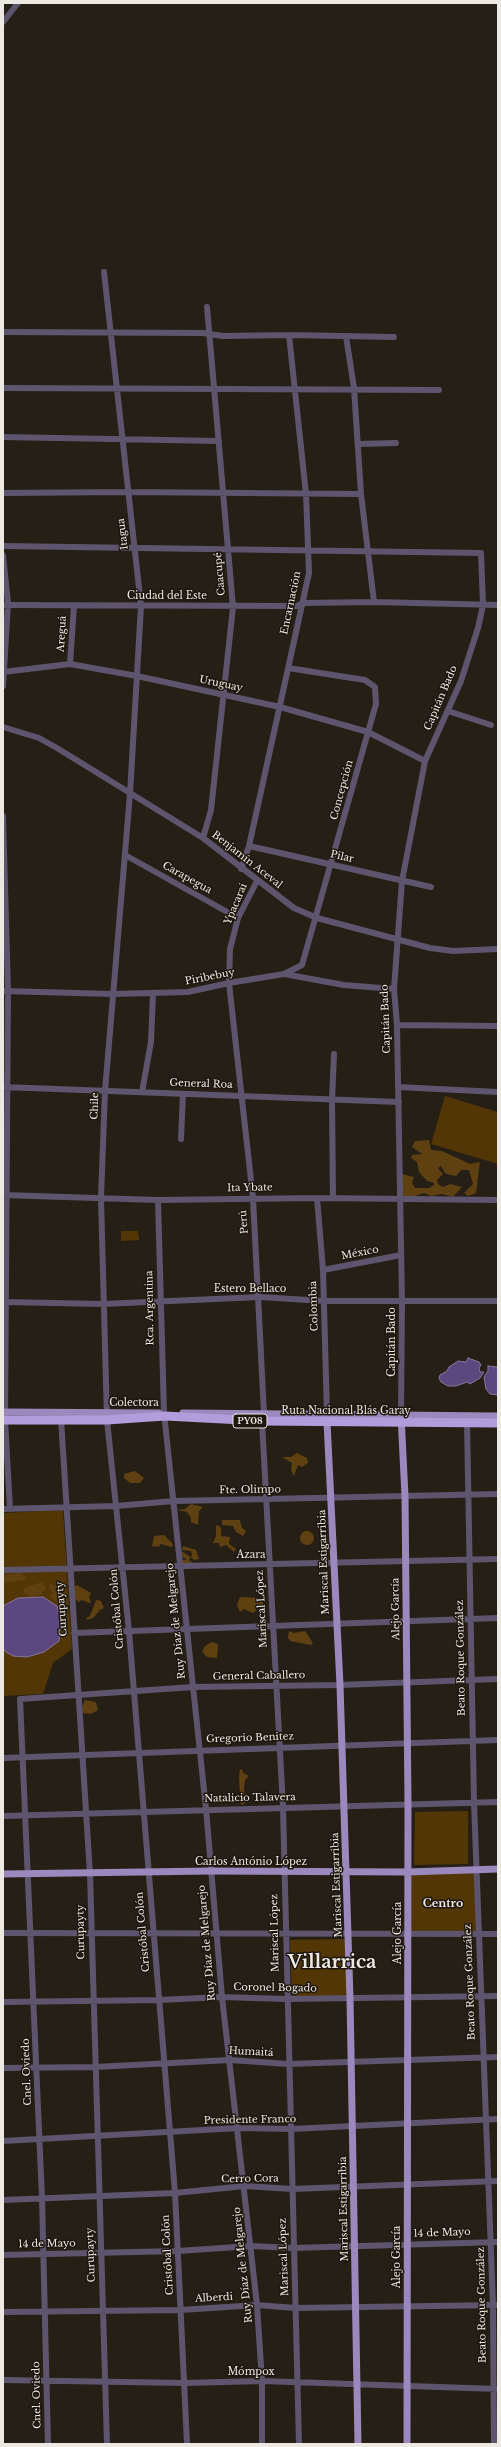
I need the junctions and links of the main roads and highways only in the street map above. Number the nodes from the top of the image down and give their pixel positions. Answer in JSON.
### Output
{"nodes":[{"id":1,"x":4,"y":1416,"type":"edge"},
{"id":2,"x":107,"y":1416,"type":"junction"},
{"id":3,"x":498,"y":1416,"type":"edge"},
{"id":4,"x":327,"y":1418,"type":"junction"},
{"id":5,"x":402,"y":1418,"type":"junction"},
{"id":6,"x":498,"y":1423,"type":"edge"},
{"id":7,"x":498,"y":1869,"type":"edge"},
{"id":8,"x":408,"y":1872,"type":"junction"},
{"id":9,"x":346,"y":1873,"type":"junction"},
{"id":10,"x":3,"y":1874,"type":"edge"},
{"id":11,"x":358,"y":2444,"type":"edge"},
{"id":12,"x":407,"y":2444,"type":"edge"}],
"edges":[{"from":1,"to":2,"type":"main road","name":"Colectora"},
{"from":1,"to":2,"type":"highway","name":"Ruta Nacional Blás Garay","number":"PY08"},
{"from":2,"to":4,"type":"highway","name":"Ruta Nacional Blás Garay","number":"PY08"},
{"from":3,"to":5,"type":"main road"},
{"from":4,"to":5,"type":"highway","name":"Ruta Nacional Blás Garay","number":"PY08"},
{"from":4,"to":9,"type":"main road","name":"Mariscal Estigarribia"},
{"from":5,"to":6,"type":"highway","name":"Ruta Nacional Blás Garay","number":"PY08"},
{"from":5,"to":8,"type":"main road","name":"Alejo García"},
{"from":7,"to":8,"type":"main road","name":"Carlos António López"},
{"from":8,"to":9,"type":"main road","name":"Carlos António López"},
{"from":8,"to":12,"type":"main road","name":"Alejo García"},
{"from":9,"to":10,"type":"main road","name":"Carlos António López"},
{"from":9,"to":11,"type":"main road","name":"Mariscal Estigarribia"}]}
